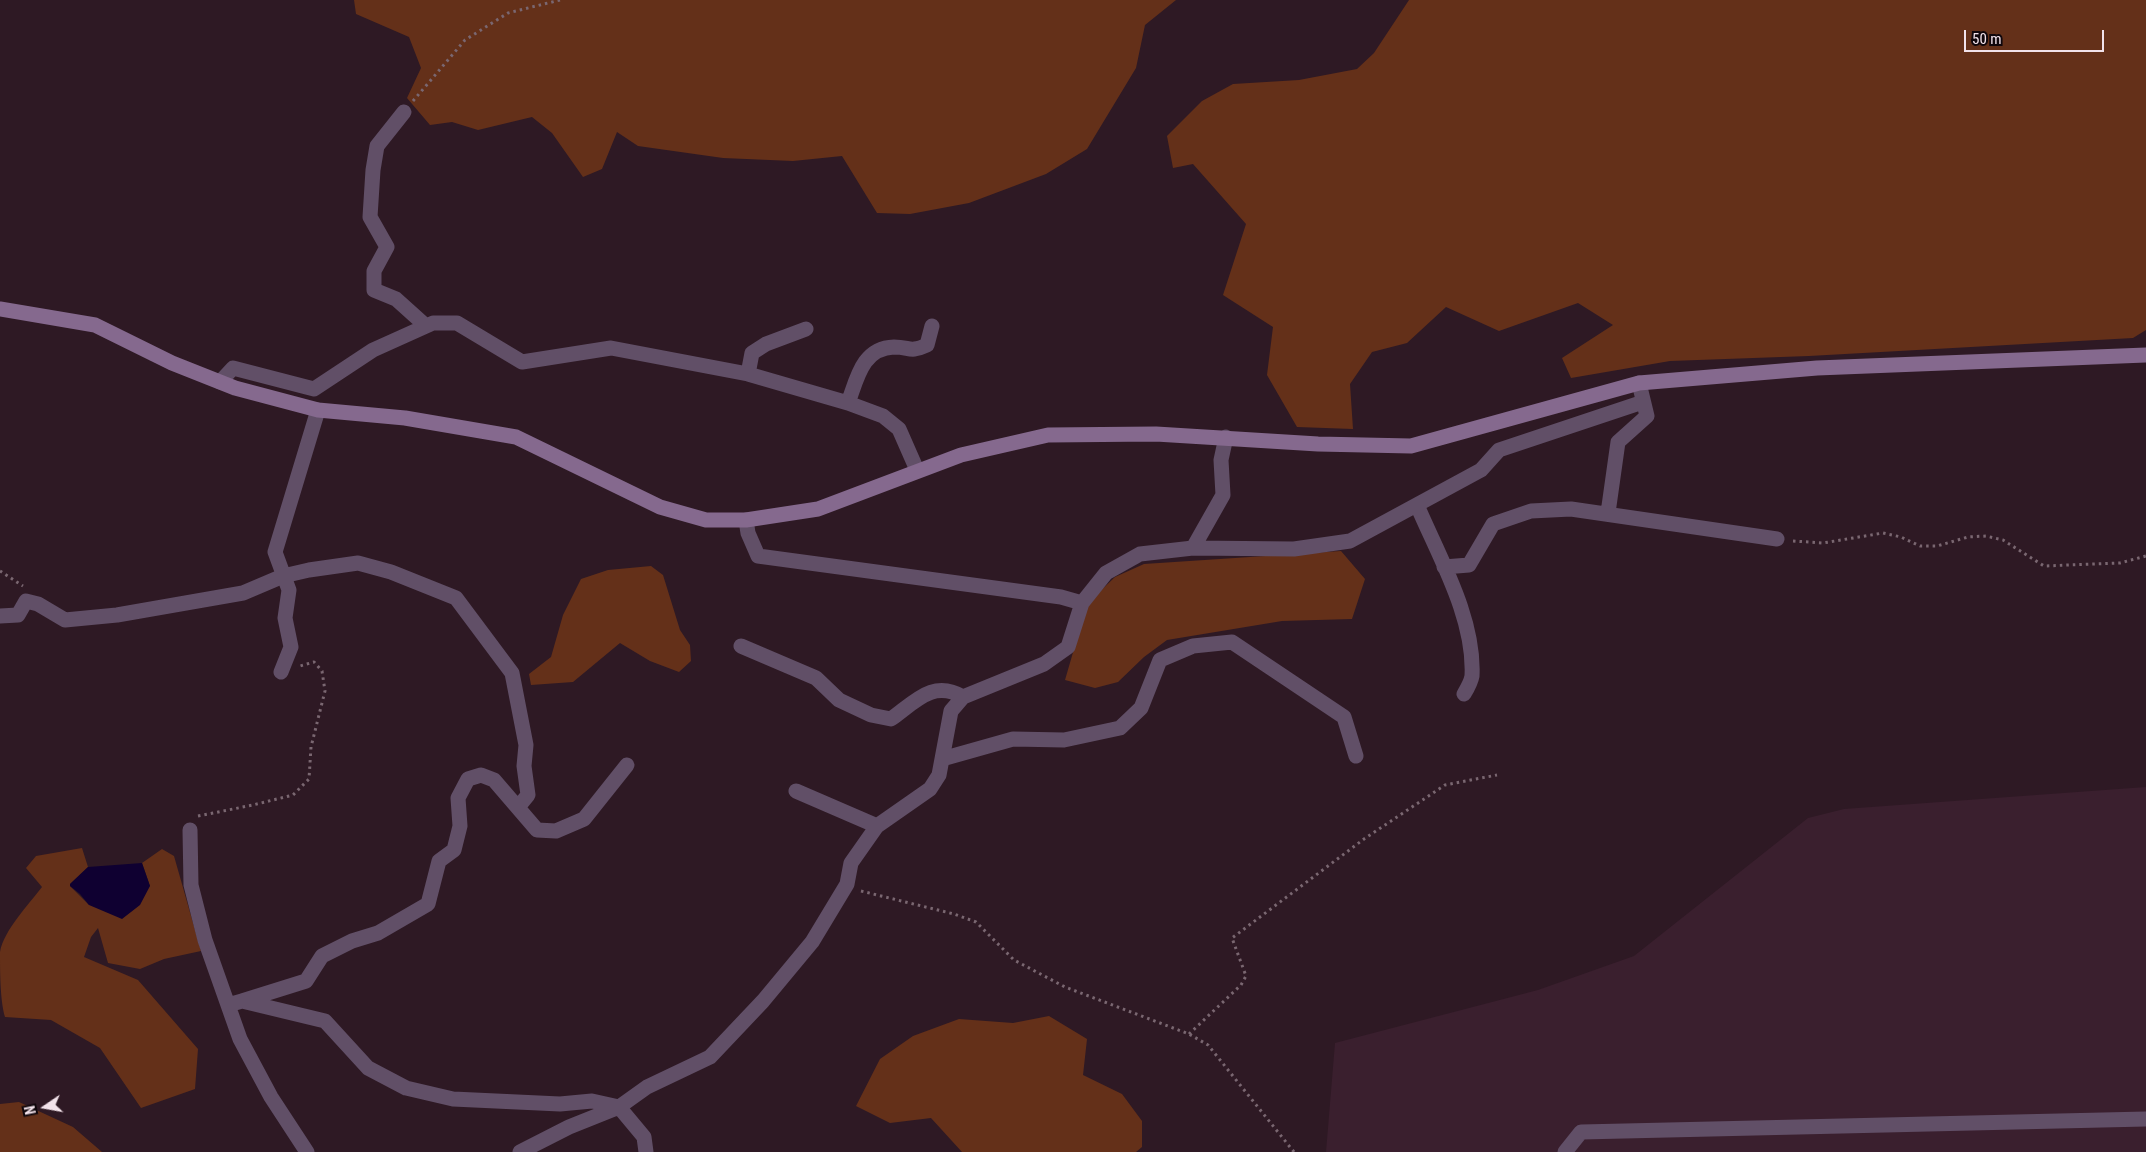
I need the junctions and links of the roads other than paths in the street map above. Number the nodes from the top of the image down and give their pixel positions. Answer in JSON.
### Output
{"nodes":[{"id":1,"x":404,"y":112,"type":"road end"},
{"id":2,"x":0,"y":309,"type":"edge"},
{"id":3,"x":426,"y":326,"type":"junction"},
{"id":4,"x":932,"y":326,"type":"dead end"},
{"id":5,"x":806,"y":329,"type":"dead end"},
{"id":6,"x":2146,"y":355,"type":"edge"},
{"id":7,"x":748,"y":374,"type":"junction"},
{"id":8,"x":220,"y":382,"type":"junction"},
{"id":9,"x":1639,"y":383,"type":"junction"},
{"id":10,"x":1643,"y":402,"type":"junction"},
{"id":11,"x":848,"y":403,"type":"junction"},
{"id":12,"x":318,"y":410,"type":"junction"},
{"id":13,"x":1226,"y":437,"type":"junction"},
{"id":14,"x":917,"y":470,"type":"junction"},
{"id":15,"x":1417,"y":505,"type":"junction"},
{"id":16,"x":1608,"y":513,"type":"junction"},
{"id":17,"x":746,"y":520,"type":"junction"},
{"id":18,"x":1777,"y":539,"type":"road end"},
{"id":19,"x":1193,"y":548,"type":"junction"},
{"id":20,"x":1444,"y":567,"type":"junction"},
{"id":21,"x":283,"y":576,"type":"junction"},
{"id":22,"x":1082,"y":603,"type":"junction"},
{"id":23,"x":0,"y":616,"type":"edge"},
{"id":24,"x":742,"y":646,"type":"dead end"},
{"id":25,"x":281,"y":672,"type":"road end"},
{"id":26,"x":1464,"y":694,"type":"dead end"},
{"id":27,"x":963,"y":698,"type":"junction"},
{"id":28,"x":1356,"y":756,"type":"dead end"},
{"id":29,"x":942,"y":759,"type":"junction"},
{"id":30,"x":627,"y":765,"type":"dead end"},
{"id":31,"x":796,"y":791,"type":"dead end"},
{"id":32,"x":518,"y":806,"type":"junction"},
{"id":33,"x":877,"y":826,"type":"junction"},
{"id":34,"x":190,"y":830,"type":"road end"},
{"id":35,"x":235,"y":1003,"type":"junction"},
{"id":36,"x":619,"y":1107,"type":"junction"},
{"id":37,"x":2146,"y":1119,"type":"edge"},
{"id":38,"x":307,"y":1152,"type":"edge"},
{"id":39,"x":520,"y":1152,"type":"edge"},
{"id":40,"x":646,"y":1152,"type":"edge"},
{"id":41,"x":1565,"y":1152,"type":"edge"}],
"edges":[{"from":1,"to":3,"type":"street"},
{"from":2,"to":8,"type":"street"},
{"from":3,"to":7,"type":"street"},
{"from":3,"to":8,"type":"street"},
{"from":4,"to":11,"type":"street"},
{"from":5,"to":7,"type":"street"},
{"from":6,"to":9,"type":"street"},
{"from":7,"to":11,"type":"street"},
{"from":8,"to":12,"type":"street"},
{"from":9,"to":10,"type":"street"},
{"from":9,"to":13,"type":"street"},
{"from":10,"to":15,"type":"street"},
{"from":10,"to":16,"type":"street"},
{"from":11,"to":14,"type":"street"},
{"from":12,"to":17,"type":"street"},
{"from":12,"to":21,"type":"street"},
{"from":13,"to":14,"type":"street"},
{"from":13,"to":19,"type":"street"},
{"from":14,"to":17,"type":"street"},
{"from":15,"to":19,"type":"street"},
{"from":15,"to":20,"type":"street"},
{"from":16,"to":18,"type":"street"},
{"from":16,"to":20,"type":"street"},
{"from":17,"to":22,"type":"street"},
{"from":19,"to":22,"type":"street"},
{"from":20,"to":26,"type":"street"},
{"from":21,"to":23,"type":"street"},
{"from":21,"to":25,"type":"street"},
{"from":21,"to":32,"type":"street"},
{"from":22,"to":27,"type":"street"},
{"from":24,"to":27,"type":"street"},
{"from":27,"to":29,"type":"street"},
{"from":28,"to":29,"type":"street"},
{"from":29,"to":33,"type":"street"},
{"from":30,"to":32,"type":"street"},
{"from":31,"to":33,"type":"street"},
{"from":32,"to":35,"type":"street"},
{"from":33,"to":36,"type":"street"},
{"from":34,"to":35,"type":"street"},
{"from":35,"to":36,"type":"street"},
{"from":35,"to":38,"type":"street"},
{"from":36,"to":39,"type":"street"},
{"from":36,"to":40,"type":"street"},
{"from":37,"to":41,"type":"street"}]}
